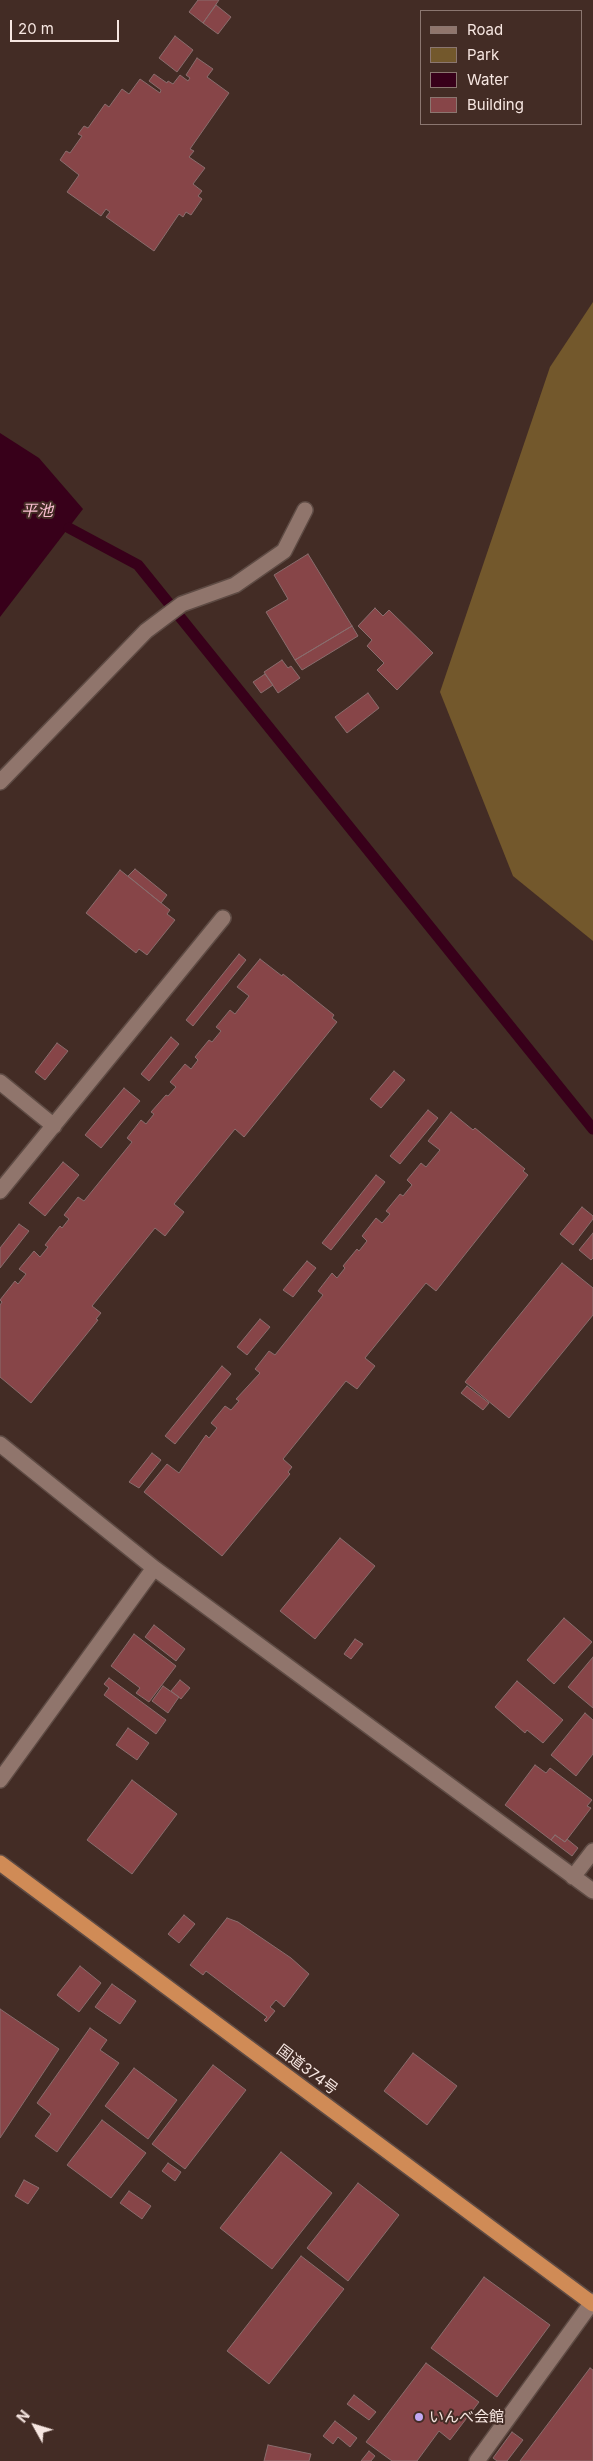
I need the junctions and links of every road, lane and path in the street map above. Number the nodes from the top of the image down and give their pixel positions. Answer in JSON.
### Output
{"nodes":[{"id":1,"x":305,"y":510,"type":"dead end"},
{"id":2,"x":0,"y":782,"type":"edge"},
{"id":3,"x":223,"y":918,"type":"dead end"},
{"id":4,"x":0,"y":1082,"type":"edge"},
{"id":5,"x":54,"y":1126,"type":"junction"},
{"id":6,"x":0,"y":1191,"type":"edge"},
{"id":7,"x":0,"y":1444,"type":"edge"},
{"id":8,"x":154,"y":1568,"type":"junction"},
{"id":9,"x":0,"y":1780,"type":"edge"},
{"id":10,"x":593,"y":1851,"type":"edge"},
{"id":11,"x":0,"y":1863,"type":"edge"},
{"id":12,"x":573,"y":1877,"type":"junction"},
{"id":13,"x":593,"y":1891,"type":"edge"},
{"id":14,"x":592,"y":2302,"type":"edge"},
{"id":15,"x":477,"y":2461,"type":"edge"}],
"edges":[{"from":1,"to":2,"type":"street"},
{"from":3,"to":5,"type":"street"},
{"from":4,"to":5,"type":"street"},
{"from":5,"to":6,"type":"street"},
{"from":7,"to":8,"type":"street"},
{"from":8,"to":9,"type":"street"},
{"from":8,"to":12,"type":"street"},
{"from":10,"to":12,"type":"street"},
{"from":11,"to":14,"type":"highway","name":"国道374号"},
{"from":12,"to":13,"type":"street"},
{"from":14,"to":15,"type":"street"}]}
